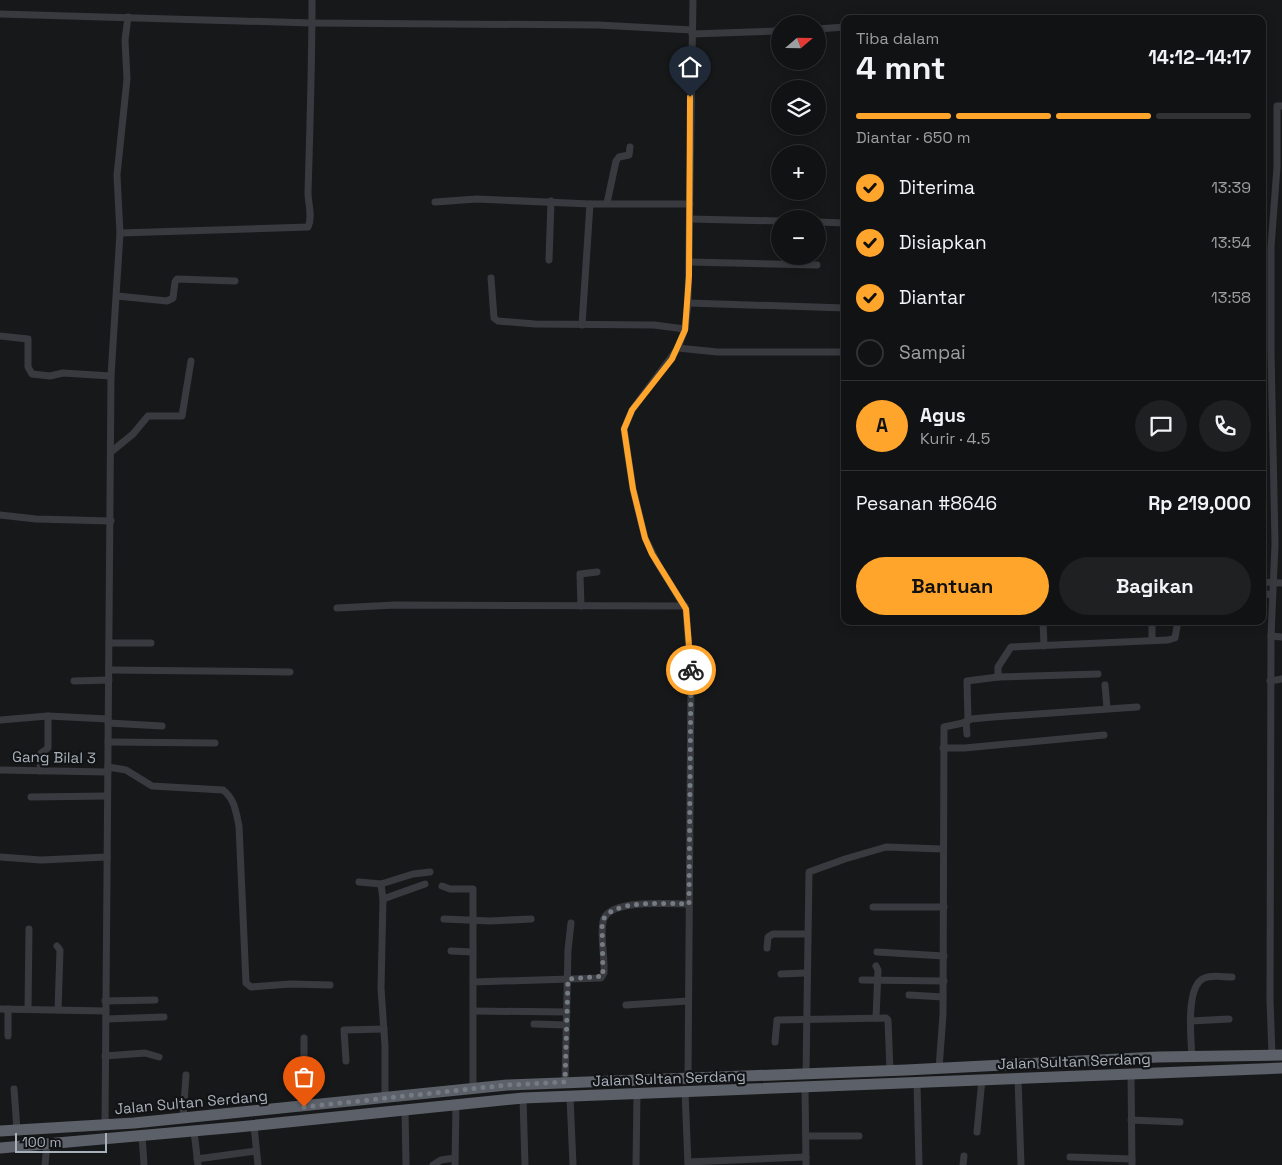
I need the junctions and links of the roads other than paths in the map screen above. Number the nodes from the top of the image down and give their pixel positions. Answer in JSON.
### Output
{"nodes":[{"id":1,"x":312,"y":0,"type":"edge"},
{"id":2,"x":693,"y":0,"type":"edge"},
{"id":3,"x":0,"y":14,"type":"edge"},
{"id":4,"x":128,"y":17,"type":"junction"},
{"id":5,"x":312,"y":23,"type":"junction"},
{"id":6,"x":841,"y":27,"type":"edge"},
{"id":7,"x":826,"y":28,"type":"edge"},
{"id":8,"x":771,"y":31,"type":"edge"},
{"id":9,"x":692,"y":32,"type":"junction"},
{"id":10,"x":1282,"y":106,"type":"edge"},
{"id":11,"x":630,"y":147,"type":"dead end"},
{"id":12,"x":551,"y":201,"type":"junction"},
{"id":13,"x":435,"y":202,"type":"dead end"},
{"id":14,"x":607,"y":203,"type":"junction"},
{"id":15,"x":590,"y":204,"type":"junction"},
{"id":16,"x":690,"y":204,"type":"junction"},
{"id":17,"x":690,"y":219,"type":"junction"},
{"id":18,"x":771,"y":221,"type":"edge"},
{"id":19,"x":826,"y":222,"type":"edge"},
{"id":20,"x":841,"y":223,"type":"edge"},
{"id":21,"x":120,"y":233,"type":"junction"},
{"id":22,"x":549,"y":260,"type":"dead end"},
{"id":23,"x":689,"y":262,"type":"junction"},
{"id":24,"x":771,"y":264,"type":"edge"},
{"id":25,"x":490,"y":278,"type":"dead end"},
{"id":26,"x":235,"y":281,"type":"dead end"},
{"id":27,"x":117,"y":296,"type":"junction"},
{"id":28,"x":688,"y":303,"type":"junction"},
{"id":29,"x":841,"y":308,"type":"edge"},
{"id":30,"x":582,"y":325,"type":"junction"},
{"id":31,"x":685,"y":330,"type":"junction"},
{"id":32,"x":0,"y":336,"type":"edge"},
{"id":33,"x":678,"y":348,"type":"junction"},
{"id":34,"x":841,"y":352,"type":"edge"},
{"id":35,"x":191,"y":361,"type":"dead end"},
{"id":36,"x":111,"y":376,"type":"junction"},
{"id":37,"x":111,"y":452,"type":"junction"},
{"id":38,"x":0,"y":515,"type":"edge"},
{"id":39,"x":111,"y":521,"type":"junction"},
{"id":40,"x":597,"y":572,"type":"dead end"},
{"id":41,"x":1266,"y":583,"type":"edge"},
{"id":42,"x":1282,"y":583,"type":"edge"},
{"id":43,"x":1273,"y":584,"type":"junction"},
{"id":44,"x":1266,"y":594,"type":"edge"},
{"id":45,"x":1272,"y":595,"type":"junction"},
{"id":46,"x":581,"y":606,"type":"junction"},
{"id":47,"x":685,"y":606,"type":"junction"},
{"id":48,"x":337,"y":608,"type":"dead end"},
{"id":49,"x":1043,"y":625,"type":"edge"},
{"id":50,"x":1152,"y":625,"type":"edge"},
{"id":51,"x":1177,"y":625,"type":"edge"},
{"id":52,"x":1271,"y":636,"type":"junction"},
{"id":53,"x":1282,"y":637,"type":"edge"},
{"id":54,"x":1152,"y":640,"type":"junction"},
{"id":55,"x":109,"y":643,"type":"junction"},
{"id":56,"x":152,"y":643,"type":"dead end"},
{"id":57,"x":1044,"y":646,"type":"junction"},
{"id":58,"x":109,"y":670,"type":"junction"},
{"id":59,"x":290,"y":672,"type":"dead end"},
{"id":60,"x":1098,"y":674,"type":"dead end"},
{"id":61,"x":998,"y":677,"type":"junction"},
{"id":62,"x":1282,"y":679,"type":"edge"},
{"id":63,"x":109,"y":680,"type":"junction"},
{"id":64,"x":74,"y":681,"type":"dead end"},
{"id":65,"x":1270,"y":681,"type":"junction"},
{"id":66,"x":1105,"y":685,"type":"dead end"},
{"id":67,"x":1137,"y":707,"type":"dead end"},
{"id":68,"x":1107,"y":708,"type":"junction"},
{"id":69,"x":48,"y":716,"type":"junction"},
{"id":70,"x":0,"y":720,"type":"edge"},
{"id":71,"x":108,"y":721,"type":"junction"},
{"id":72,"x":967,"y":721,"type":"junction"},
{"id":73,"x":162,"y":726,"type":"dead end"},
{"id":74,"x":967,"y":734,"type":"dead end"},
{"id":75,"x":1104,"y":735,"type":"dead end"},
{"id":76,"x":108,"y":742,"type":"junction"},
{"id":77,"x":215,"y":743,"type":"dead end"},
{"id":78,"x":943,"y":748,"type":"junction"},
{"id":79,"x":0,"y":770,"type":"edge"},
{"id":80,"x":108,"y":770,"type":"junction"},
{"id":81,"x":40,"y":771,"type":"junction"},
{"id":82,"x":107,"y":796,"type":"junction"},
{"id":83,"x":31,"y":797,"type":"dead end"},
{"id":84,"x":942,"y":849,"type":"junction"},
{"id":85,"x":0,"y":857,"type":"edge"},
{"id":86,"x":107,"y":857,"type":"junction"},
{"id":87,"x":430,"y":872,"type":"dead end"},
{"id":88,"x":413,"y":874,"type":"junction"},
{"id":89,"x":359,"y":882,"type":"dead end"},
{"id":90,"x":381,"y":884,"type":"junction"},
{"id":91,"x":425,"y":884,"type":"dead end"},
{"id":92,"x":442,"y":886,"type":"dead end"},
{"id":93,"x":416,"y":887,"type":"junction"},
{"id":94,"x":383,"y":899,"type":"junction"},
{"id":95,"x":689,"y":904,"type":"junction"},
{"id":96,"x":944,"y":906,"type":"junction"},
{"id":97,"x":873,"y":907,"type":"dead end"},
{"id":98,"x":444,"y":919,"type":"dead end"},
{"id":99,"x":531,"y":919,"type":"dead end"},
{"id":100,"x":473,"y":920,"type":"junction"},
{"id":101,"x":571,"y":923,"type":"dead end"},
{"id":102,"x":29,"y":929,"type":"dead end"},
{"id":103,"x":807,"y":934,"type":"junction"},
{"id":104,"x":57,"y":946,"type":"dead end"},
{"id":105,"x":767,"y":948,"type":"dead end"},
{"id":106,"x":451,"y":951,"type":"dead end"},
{"id":107,"x":473,"y":952,"type":"junction"},
{"id":108,"x":877,"y":952,"type":"dead end"},
{"id":109,"x":944,"y":956,"type":"junction"},
{"id":110,"x":876,"y":966,"type":"dead end"},
{"id":111,"x":806,"y":973,"type":"junction"},
{"id":112,"x":781,"y":974,"type":"dead end"},
{"id":113,"x":1232,"y":977,"type":"dead end"},
{"id":114,"x":568,"y":979,"type":"junction"},
{"id":115,"x":862,"y":980,"type":"dead end"},
{"id":116,"x":877,"y":981,"type":"junction"},
{"id":117,"x":944,"y":981,"type":"junction"},
{"id":118,"x":473,"y":982,"type":"junction"},
{"id":119,"x":330,"y":985,"type":"dead end"},
{"id":120,"x":910,"y":995,"type":"dead end"},
{"id":121,"x":943,"y":997,"type":"junction"},
{"id":122,"x":155,"y":1000,"type":"dead end"},
{"id":123,"x":106,"y":1001,"type":"junction"},
{"id":124,"x":688,"y":1001,"type":"junction"},
{"id":125,"x":626,"y":1005,"type":"dead end"},
{"id":126,"x":0,"y":1009,"type":"edge"},
{"id":127,"x":8,"y":1009,"type":"junction"},
{"id":128,"x":28,"y":1009,"type":"junction"},
{"id":129,"x":58,"y":1010,"type":"junction"},
{"id":130,"x":473,"y":1011,"type":"junction"},
{"id":131,"x":567,"y":1012,"type":"junction"},
{"id":132,"x":106,"y":1015,"type":"junction"},
{"id":133,"x":164,"y":1018,"type":"dead end"},
{"id":134,"x":876,"y":1018,"type":"junction"},
{"id":135,"x":806,"y":1019,"type":"junction"},
{"id":136,"x":1229,"y":1019,"type":"dead end"},
{"id":137,"x":1191,"y":1021,"type":"junction"},
{"id":138,"x":534,"y":1024,"type":"dead end"},
{"id":139,"x":566,"y":1025,"type":"junction"},
{"id":140,"x":384,"y":1030,"type":"junction"},
{"id":141,"x":8,"y":1036,"type":"dead end"},
{"id":142,"x":304,"y":1038,"type":"dead end"},
{"id":143,"x":775,"y":1042,"type":"dead end"},
{"id":144,"x":1277,"y":1055,"type":"edge"},
{"id":145,"x":105,"y":1056,"type":"junction"},
{"id":146,"x":159,"y":1057,"type":"dead end"},
{"id":147,"x":1192,"y":1057,"type":"junction"},
{"id":148,"x":346,"y":1061,"type":"dead end"},
{"id":149,"x":1063,"y":1062,"type":"junction"},
{"id":150,"x":939,"y":1068,"type":"junction"},
{"id":151,"x":1282,"y":1068,"type":"edge"},
{"id":152,"x":890,"y":1071,"type":"junction"},
{"id":153,"x":806,"y":1074,"type":"junction"},
{"id":154,"x":1131,"y":1074,"type":"junction"},
{"id":155,"x":186,"y":1075,"type":"dead end"},
{"id":156,"x":1063,"y":1076,"type":"junction"},
{"id":157,"x":1018,"y":1078,"type":"junction"},
{"id":158,"x":688,"y":1079,"type":"junction"},
{"id":159,"x":982,"y":1080,"type":"junction"},
{"id":160,"x":565,"y":1082,"type":"junction"},
{"id":161,"x":917,"y":1083,"type":"junction"},
{"id":162,"x":805,"y":1087,"type":"junction"},
{"id":163,"x":473,"y":1088,"type":"junction"},
{"id":164,"x":14,"y":1089,"type":"dead end"},
{"id":165,"x":685,"y":1092,"type":"junction"},
{"id":166,"x":636,"y":1095,"type":"junction"},
{"id":167,"x":570,"y":1097,"type":"junction"},
{"id":168,"x":523,"y":1098,"type":"junction"},
{"id":169,"x":385,"y":1099,"type":"junction"},
{"id":170,"x":456,"y":1104,"type":"junction"},
{"id":171,"x":304,"y":1107,"type":"junction"},
{"id":172,"x":405,"y":1109,"type":"junction"},
{"id":173,"x":238,"y":1114,"type":"junction"},
{"id":174,"x":183,"y":1118,"type":"junction"},
{"id":175,"x":1132,"y":1120,"type":"junction"},
{"id":176,"x":1180,"y":1122,"type":"dead end"},
{"id":177,"x":105,"y":1125,"type":"junction"},
{"id":178,"x":254,"y":1126,"type":"junction"},
{"id":179,"x":238,"y":1127,"type":"junction"},
{"id":180,"x":17,"y":1130,"type":"junction"},
{"id":181,"x":0,"y":1131,"type":"edge"},
{"id":182,"x":194,"y":1131,"type":"junction"},
{"id":183,"x":977,"y":1132,"type":"dead end"},
{"id":184,"x":142,"y":1135,"type":"junction"},
{"id":185,"x":806,"y":1136,"type":"junction"},
{"id":186,"x":859,"y":1136,"type":"dead end"},
{"id":187,"x":47,"y":1144,"type":"junction"},
{"id":188,"x":0,"y":1148,"type":"edge"},
{"id":189,"x":256,"y":1151,"type":"junction"},
{"id":190,"x":964,"y":1156,"type":"dead end"},
{"id":191,"x":1070,"y":1157,"type":"dead end"},
{"id":192,"x":806,"y":1161,"type":"edge"},
{"id":193,"x":197,"y":1162,"type":"edge"},
{"id":194,"x":455,"y":1162,"type":"edge"},
{"id":195,"x":1132,"y":1162,"type":"edge"},
{"id":196,"x":688,"y":1164,"type":"edge"},
{"id":197,"x":45,"y":1165,"type":"edge"},
{"id":198,"x":144,"y":1165,"type":"edge"},
{"id":199,"x":258,"y":1165,"type":"edge"},
{"id":200,"x":406,"y":1165,"type":"edge"},
{"id":201,"x":415,"y":1165,"type":"edge"},
{"id":202,"x":433,"y":1165,"type":"edge"},
{"id":203,"x":525,"y":1165,"type":"edge"},
{"id":204,"x":573,"y":1165,"type":"edge"},
{"id":205,"x":636,"y":1165,"type":"edge"},
{"id":206,"x":919,"y":1165,"type":"edge"},
{"id":207,"x":963,"y":1165,"type":"edge"},
{"id":208,"x":1021,"y":1165,"type":"edge"}],
"edges":[{"from":1,"to":5,"type":"street"},
{"from":2,"to":9,"type":"street"},
{"from":3,"to":4,"type":"street"},
{"from":4,"to":5,"type":"street"},
{"from":4,"to":21,"type":"street"},
{"from":5,"to":9,"type":"street"},
{"from":5,"to":21,"type":"street"},
{"from":6,"to":7,"type":"street"},
{"from":8,"to":9,"type":"street"},
{"from":9,"to":16,"type":"street"},
{"from":10,"to":43,"type":"street"},
{"from":11,"to":14,"type":"street"},
{"from":12,"to":13,"type":"street"},
{"from":12,"to":15,"type":"street"},
{"from":12,"to":22,"type":"street"},
{"from":14,"to":15,"type":"street"},
{"from":14,"to":16,"type":"street"},
{"from":15,"to":30,"type":"street"},
{"from":16,"to":17,"type":"street"},
{"from":17,"to":18,"type":"street"},
{"from":17,"to":23,"type":"street"},
{"from":19,"to":20,"type":"street"},
{"from":21,"to":27,"type":"street"},
{"from":23,"to":24,"type":"street"},
{"from":23,"to":28,"type":"street"},
{"from":25,"to":30,"type":"street"},
{"from":26,"to":27,"type":"street"},
{"from":27,"to":36,"type":"street"},
{"from":28,"to":29,"type":"street"},
{"from":28,"to":31,"type":"street"},
{"from":30,"to":31,"type":"street"},
{"from":31,"to":33,"type":"street"},
{"from":32,"to":36,"type":"street"},
{"from":33,"to":34,"type":"street"},
{"from":33,"to":47,"type":"street"},
{"from":35,"to":37,"type":"street"},
{"from":36,"to":37,"type":"street"},
{"from":37,"to":39,"type":"street"},
{"from":38,"to":39,"type":"street"},
{"from":39,"to":55,"type":"street"},
{"from":40,"to":46,"type":"street"},
{"from":41,"to":43,"type":"street"},
{"from":42,"to":43,"type":"street"},
{"from":43,"to":45,"type":"street"},
{"from":44,"to":45,"type":"street"},
{"from":45,"to":52,"type":"street"},
{"from":46,"to":47,"type":"street"},
{"from":46,"to":48,"type":"street"},
{"from":47,"to":95,"type":"street"},
{"from":49,"to":57,"type":"street"},
{"from":50,"to":54,"type":"street"},
{"from":51,"to":54,"type":"street"},
{"from":52,"to":53,"type":"street"},
{"from":52,"to":65,"type":"street"},
{"from":54,"to":57,"type":"street"},
{"from":55,"to":56,"type":"street"},
{"from":55,"to":58,"type":"street"},
{"from":57,"to":61,"type":"street"},
{"from":58,"to":59,"type":"street"},
{"from":58,"to":63,"type":"street"},
{"from":60,"to":61,"type":"street"},
{"from":61,"to":72,"type":"street"},
{"from":62,"to":65,"type":"street"},
{"from":63,"to":64,"type":"street"},
{"from":63,"to":71,"type":"street"},
{"from":65,"to":144,"type":"street"},
{"from":66,"to":68,"type":"street"},
{"from":67,"to":68,"type":"street"},
{"from":68,"to":72,"type":"street"},
{"from":69,"to":70,"type":"street"},
{"from":69,"to":71,"type":"street"},
{"from":69,"to":81,"type":"street"},
{"from":71,"to":73,"type":"street"},
{"from":71,"to":76,"type":"street"},
{"from":72,"to":74,"type":"street"},
{"from":72,"to":78,"type":"street"},
{"from":75,"to":78,"type":"street"},
{"from":76,"to":77,"type":"street"},
{"from":76,"to":80,"type":"street"},
{"from":78,"to":84,"type":"street"},
{"from":79,"to":81,"type":"street","name":"Gang Bilal 3"},
{"from":80,"to":81,"type":"street","name":"Gang Bilal 3"},
{"from":80,"to":82,"type":"street"},
{"from":80,"to":119,"type":"street","name":"Gang Bilal 3"},
{"from":82,"to":83,"type":"street"},
{"from":82,"to":86,"type":"street"},
{"from":84,"to":96,"type":"street"},
{"from":84,"to":103,"type":"street"},
{"from":85,"to":86,"type":"street"},
{"from":86,"to":123,"type":"street"},
{"from":87,"to":88,"type":"street"},
{"from":88,"to":90,"type":"street"},
{"from":88,"to":93,"type":"street"},
{"from":89,"to":90,"type":"street"},
{"from":90,"to":94,"type":"street"},
{"from":91,"to":93,"type":"street"},
{"from":92,"to":100,"type":"street"},
{"from":93,"to":94,"type":"street"},
{"from":94,"to":140,"type":"street"},
{"from":95,"to":114,"type":"street"},
{"from":95,"to":124,"type":"street"},
{"from":96,"to":97,"type":"street"},
{"from":96,"to":109,"type":"street"},
{"from":98,"to":100,"type":"street"},
{"from":99,"to":100,"type":"street"},
{"from":100,"to":107,"type":"street"},
{"from":101,"to":114,"type":"street"},
{"from":102,"to":128,"type":"street"},
{"from":103,"to":105,"type":"street"},
{"from":103,"to":111,"type":"street"},
{"from":104,"to":129,"type":"street"},
{"from":106,"to":107,"type":"street"},
{"from":107,"to":118,"type":"street"},
{"from":108,"to":109,"type":"street"},
{"from":109,"to":117,"type":"street"},
{"from":110,"to":116,"type":"street"},
{"from":111,"to":112,"type":"street"},
{"from":111,"to":135,"type":"street"},
{"from":113,"to":137,"type":"street"},
{"from":114,"to":118,"type":"street"},
{"from":114,"to":131,"type":"street"},
{"from":115,"to":116,"type":"street"},
{"from":116,"to":117,"type":"street"},
{"from":116,"to":134,"type":"street"},
{"from":117,"to":121,"type":"street"},
{"from":118,"to":130,"type":"street"},
{"from":120,"to":121,"type":"street"},
{"from":121,"to":150,"type":"street"},
{"from":122,"to":123,"type":"street"},
{"from":123,"to":132,"type":"street"},
{"from":124,"to":125,"type":"street"},
{"from":124,"to":158,"type":"street"},
{"from":126,"to":127,"type":"street"},
{"from":127,"to":128,"type":"street"},
{"from":127,"to":141,"type":"street"},
{"from":128,"to":129,"type":"street"},
{"from":129,"to":132,"type":"street"},
{"from":130,"to":131,"type":"street"},
{"from":130,"to":163,"type":"street"},
{"from":131,"to":139,"type":"street"},
{"from":132,"to":133,"type":"street"},
{"from":132,"to":145,"type":"street"},
{"from":134,"to":135,"type":"street"},
{"from":134,"to":152,"type":"street"},
{"from":135,"to":143,"type":"street"},
{"from":135,"to":153,"type":"street"},
{"from":136,"to":137,"type":"street"},
{"from":137,"to":147,"type":"street"},
{"from":138,"to":139,"type":"street"},
{"from":139,"to":160,"type":"street"},
{"from":140,"to":148,"type":"street"},
{"from":140,"to":169,"type":"street"},
{"from":142,"to":171,"type":"street"},
{"from":144,"to":147,"type":"highway","name":"Jalan Sultan Serdang"},
{"from":145,"to":146,"type":"street"},
{"from":145,"to":177,"type":"street"},
{"from":147,"to":149,"type":"highway","name":"Jalan Sultan Serdang"},
{"from":149,"to":150,"type":"highway","name":"Jalan Sultan Serdang"},
{"from":149,"to":156,"type":"highway"},
{"from":150,"to":152,"type":"highway","name":"Jalan Sultan Serdang"},
{"from":151,"to":154,"type":"highway","name":"Jalan Sultan Serdang"},
{"from":152,"to":153,"type":"highway","name":"Jalan Sultan Serdang"},
{"from":153,"to":158,"type":"highway","name":"Jalan Sultan Serdang"},
{"from":154,"to":156,"type":"highway","name":"Jalan Sultan Serdang"},
{"from":154,"to":175,"type":"street"},
{"from":155,"to":174,"type":"street"},
{"from":156,"to":157,"type":"highway","name":"Jalan Sultan Serdang"},
{"from":157,"to":159,"type":"highway","name":"Jalan Sultan Serdang"},
{"from":157,"to":208,"type":"street"},
{"from":158,"to":160,"type":"highway","name":"Jalan Sultan Serdang"},
{"from":159,"to":161,"type":"highway","name":"Jalan Sultan Serdang"},
{"from":159,"to":183,"type":"street"},
{"from":160,"to":163,"type":"highway","name":"Jalan Sultan Serdang"},
{"from":161,"to":162,"type":"highway","name":"Jalan Sultan Serdang"},
{"from":161,"to":206,"type":"street"},
{"from":162,"to":165,"type":"highway","name":"Jalan Sultan Serdang"},
{"from":162,"to":185,"type":"street"},
{"from":163,"to":169,"type":"highway","name":"Jalan Sultan Serdang"},
{"from":164,"to":180,"type":"street"},
{"from":165,"to":166,"type":"highway","name":"Jalan Sultan Serdang"},
{"from":165,"to":196,"type":"street"},
{"from":166,"to":167,"type":"highway","name":"Jalan Sultan Serdang"},
{"from":166,"to":205,"type":"street"},
{"from":167,"to":168,"type":"highway","name":"Jalan Sultan Serdang"},
{"from":167,"to":204,"type":"street"},
{"from":168,"to":170,"type":"highway","name":"Jalan Sultan Serdang"},
{"from":168,"to":203,"type":"street"},
{"from":169,"to":171,"type":"highway","name":"Jalan Sultan Serdang"},
{"from":170,"to":172,"type":"highway","name":"Jalan Sultan Serdang"},
{"from":170,"to":194,"type":"street"},
{"from":171,"to":173,"type":"highway","name":"Jalan Sultan Serdang"},
{"from":172,"to":178,"type":"highway","name":"Jalan Sultan Serdang"},
{"from":172,"to":200,"type":"street"},
{"from":173,"to":174,"type":"highway","name":"Jalan Sultan Serdang"},
{"from":173,"to":179,"type":"highway"},
{"from":174,"to":177,"type":"highway","name":"Jalan Sultan Serdang"},
{"from":175,"to":176,"type":"street"},
{"from":175,"to":195,"type":"street"},
{"from":177,"to":180,"type":"highway","name":"Jalan Sultan Serdang"},
{"from":178,"to":179,"type":"highway","name":"Jalan Sultan Serdang"},
{"from":178,"to":189,"type":"street"},
{"from":179,"to":182,"type":"highway","name":"Jalan Sultan Serdang"},
{"from":180,"to":181,"type":"highway","name":"Jalan Sultan Serdang"},
{"from":182,"to":184,"type":"highway","name":"Jalan Sultan Serdang"},
{"from":182,"to":193,"type":"street"},
{"from":184,"to":187,"type":"highway","name":"Jalan Sultan Serdang"},
{"from":184,"to":198,"type":"street"},
{"from":185,"to":186,"type":"street"},
{"from":185,"to":192,"type":"street"},
{"from":187,"to":188,"type":"highway","name":"Jalan Sultan Serdang"},
{"from":187,"to":197,"type":"street"},
{"from":189,"to":193,"type":"street"},
{"from":189,"to":199,"type":"street"},
{"from":190,"to":207,"type":"street"},
{"from":191,"to":195,"type":"street"},
{"from":192,"to":196,"type":"street"},
{"from":194,"to":202,"type":"street"},
{"from":200,"to":201,"type":"street"}]}
